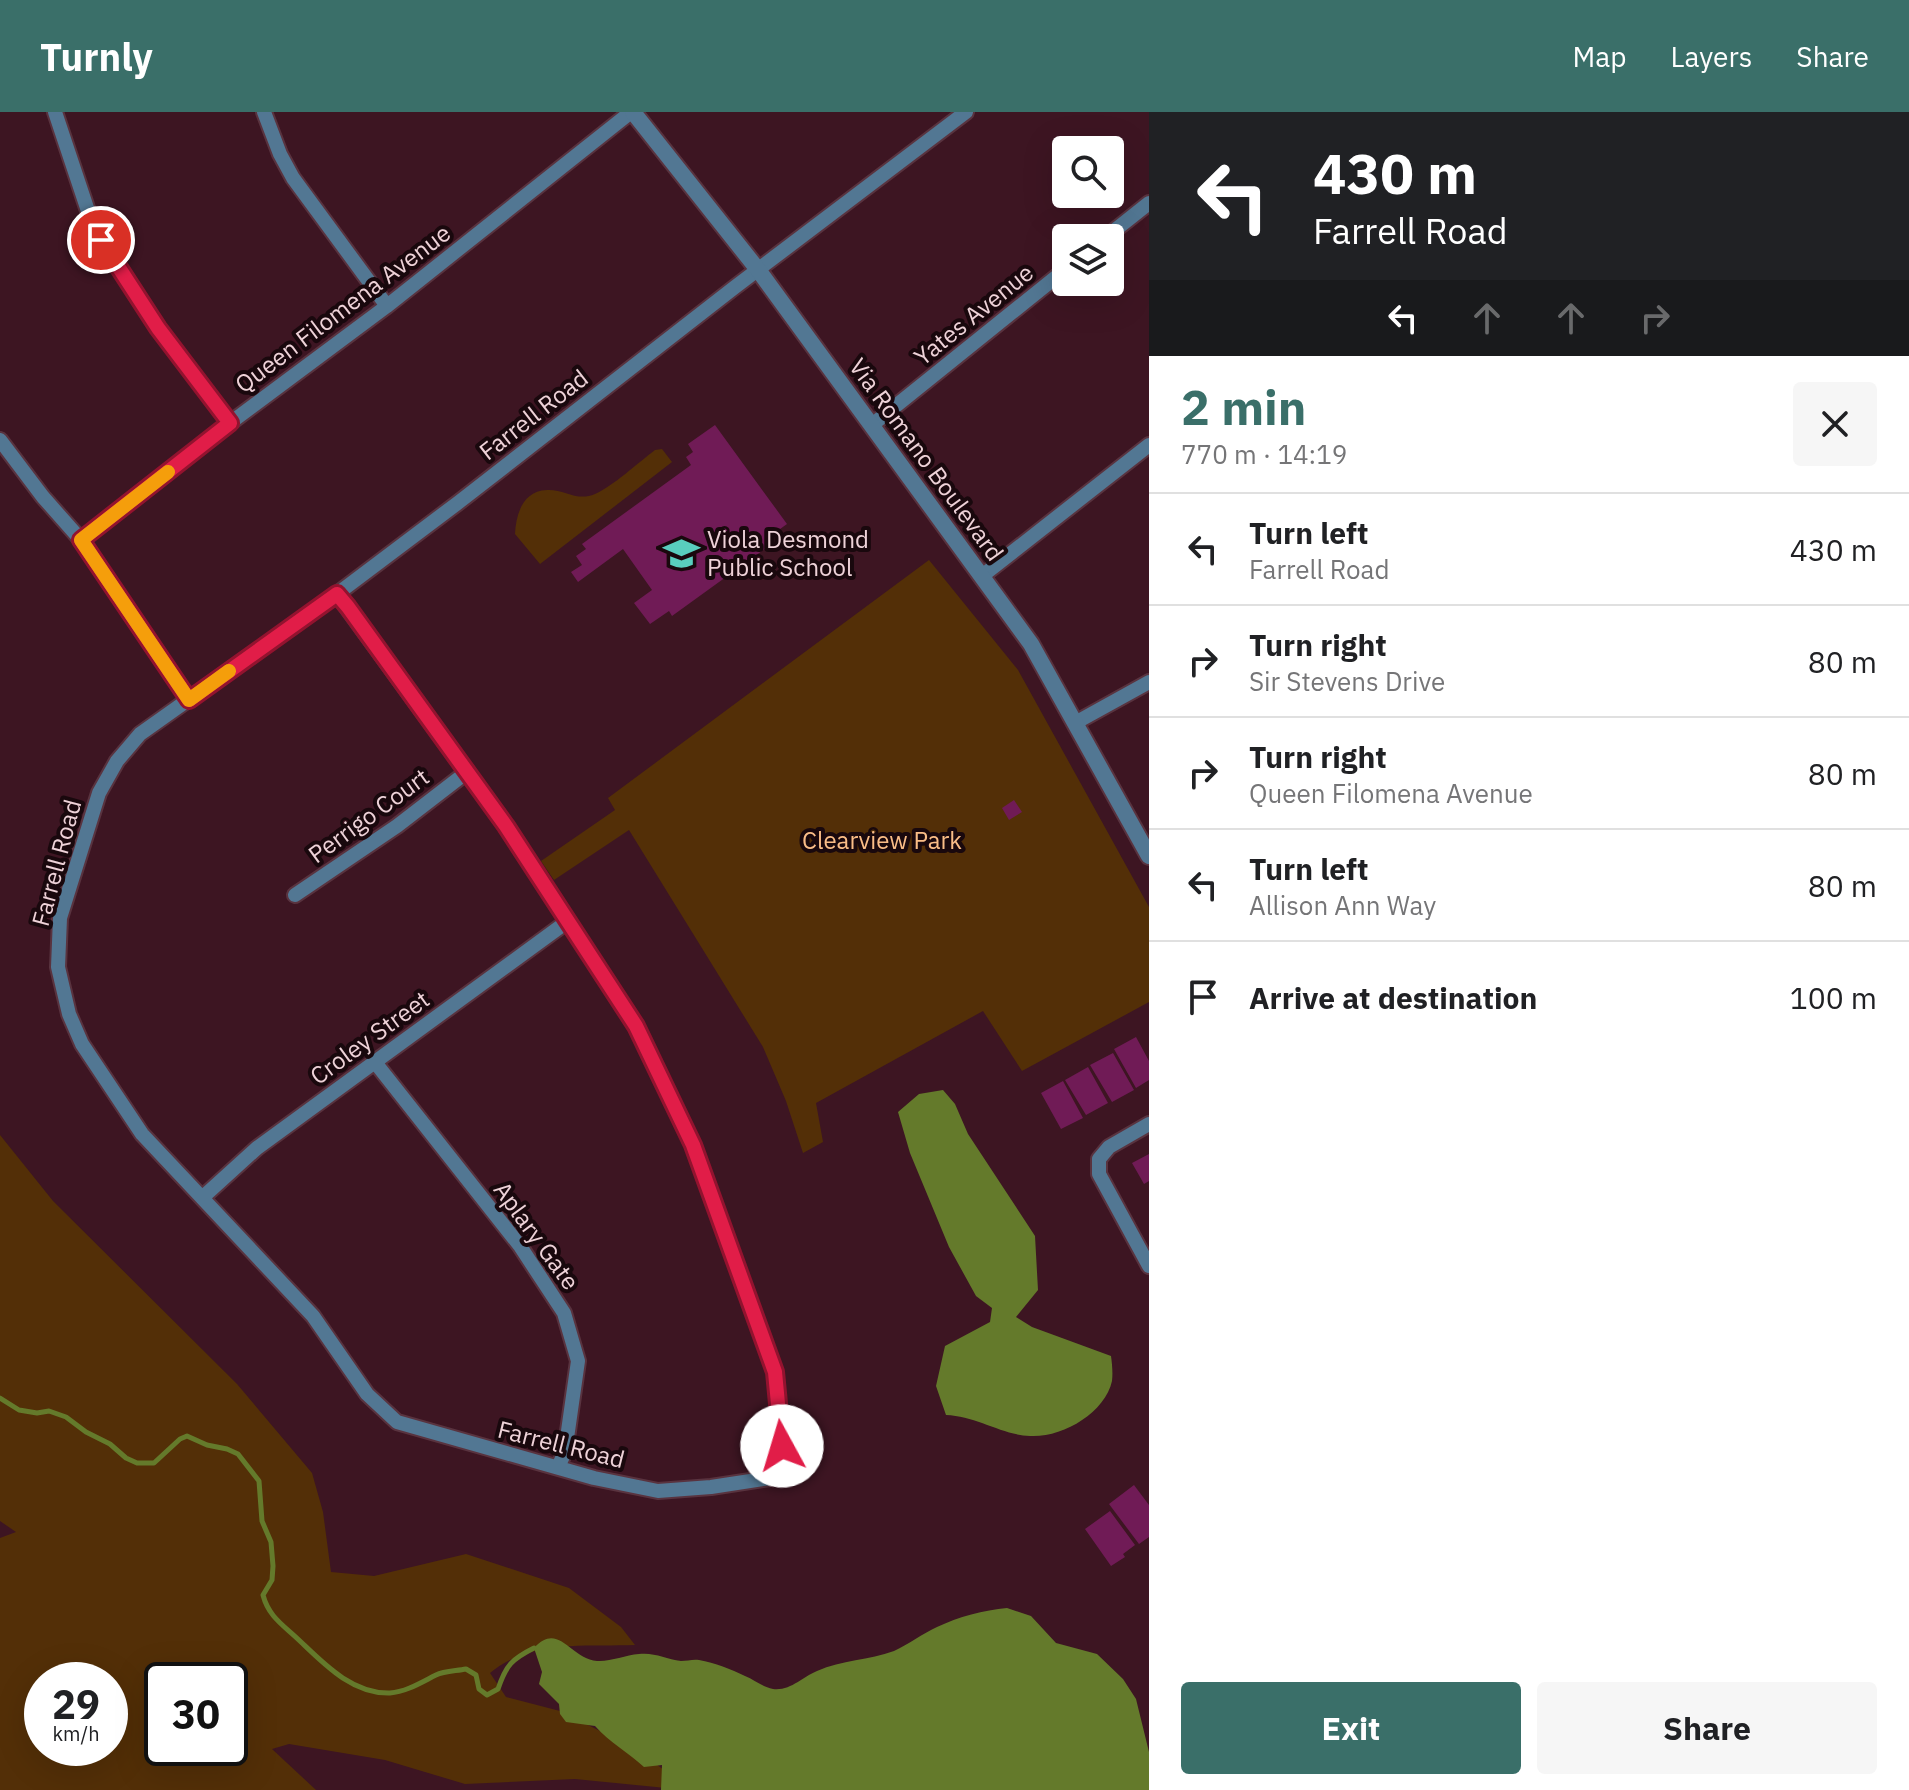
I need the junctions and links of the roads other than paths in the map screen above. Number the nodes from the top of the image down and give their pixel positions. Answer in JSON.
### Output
{"nodes":[{"id":1,"x":55,"y":112,"type":"edge"},
{"id":2,"x":264,"y":112,"type":"edge"},
{"id":3,"x":632,"y":112,"type":"edge"},
{"id":4,"x":966,"y":112,"type":"edge"},
{"id":5,"x":1149,"y":203,"type":"edge"},
{"id":6,"x":1123,"y":224,"type":"edge"},
{"id":7,"x":759,"y":271,"type":"junction"},
{"id":8,"x":1052,"y":280,"type":"edge"},
{"id":9,"x":387,"y":306,"type":"junction"},
{"id":10,"x":230,"y":423,"type":"junction"},
{"id":11,"x":872,"y":425,"type":"junction"},
{"id":12,"x":0,"y":440,"type":"edge"},
{"id":13,"x":1149,"y":445,"type":"edge"},
{"id":14,"x":81,"y":540,"type":"junction"},
{"id":15,"x":982,"y":576,"type":"junction"},
{"id":16,"x":337,"y":594,"type":"junction"},
{"id":17,"x":1149,"y":682,"type":"edge"},
{"id":18,"x":189,"y":700,"type":"junction"},
{"id":19,"x":1075,"y":723,"type":"junction"},
{"id":20,"x":467,"y":772,"type":"junction"},
{"id":21,"x":1149,"y":856,"type":"edge"},
{"id":22,"x":295,"y":895,"type":"dead end"},
{"id":23,"x":568,"y":921,"type":"junction"},
{"id":24,"x":374,"y":1061,"type":"junction"},
{"id":25,"x":1149,"y":1124,"type":"edge"},
{"id":26,"x":203,"y":1197,"type":"junction"},
{"id":27,"x":1149,"y":1266,"type":"edge"},
{"id":28,"x":558,"y":1467,"type":"junction"}],
"edges":[{"from":1,"to":10,"type":"street"},
{"from":2,"to":9,"type":"street"},
{"from":3,"to":7,"type":"street","name":"Via Romano Boulevard"},
{"from":3,"to":9,"type":"street","name":"Queen Filomena Avenue"},
{"from":4,"to":7,"type":"street","name":"Farrell Road"},
{"from":5,"to":6,"type":"street"},
{"from":7,"to":11,"type":"street","name":"Via Romano Boulevard"},
{"from":7,"to":16,"type":"street","name":"Farrell Road"},
{"from":8,"to":11,"type":"street","name":"Yates Avenue"},
{"from":9,"to":10,"type":"street","name":"Queen Filomena Avenue"},
{"from":10,"to":14,"type":"street","name":"Queen Filomena Avenue"},
{"from":11,"to":15,"type":"street","name":"Via Romano Boulevard"},
{"from":12,"to":14,"type":"street"},
{"from":13,"to":15,"type":"street"},
{"from":14,"to":18,"type":"street"},
{"from":15,"to":19,"type":"street","name":"Via Romano Boulevard"},
{"from":16,"to":18,"type":"street","name":"Farrell Road"},
{"from":16,"to":20,"type":"street","name":"Farrell Road"},
{"from":17,"to":19,"type":"street"},
{"from":18,"to":26,"type":"street","name":"Farrell Road"},
{"from":19,"to":21,"type":"street","name":"Via Romano Boulevard"},
{"from":20,"to":22,"type":"street","name":"Perrigo Court"},
{"from":20,"to":23,"type":"street","name":"Farrell Road"},
{"from":23,"to":24,"type":"street","name":"Croley Street"},
{"from":23,"to":28,"type":"street","name":"Farrell Road"},
{"from":24,"to":26,"type":"street","name":"Croley Street"},
{"from":24,"to":28,"type":"street","name":"Aplary Gate"},
{"from":25,"to":27,"type":"street"},
{"from":26,"to":28,"type":"street","name":"Farrell Road"}]}
